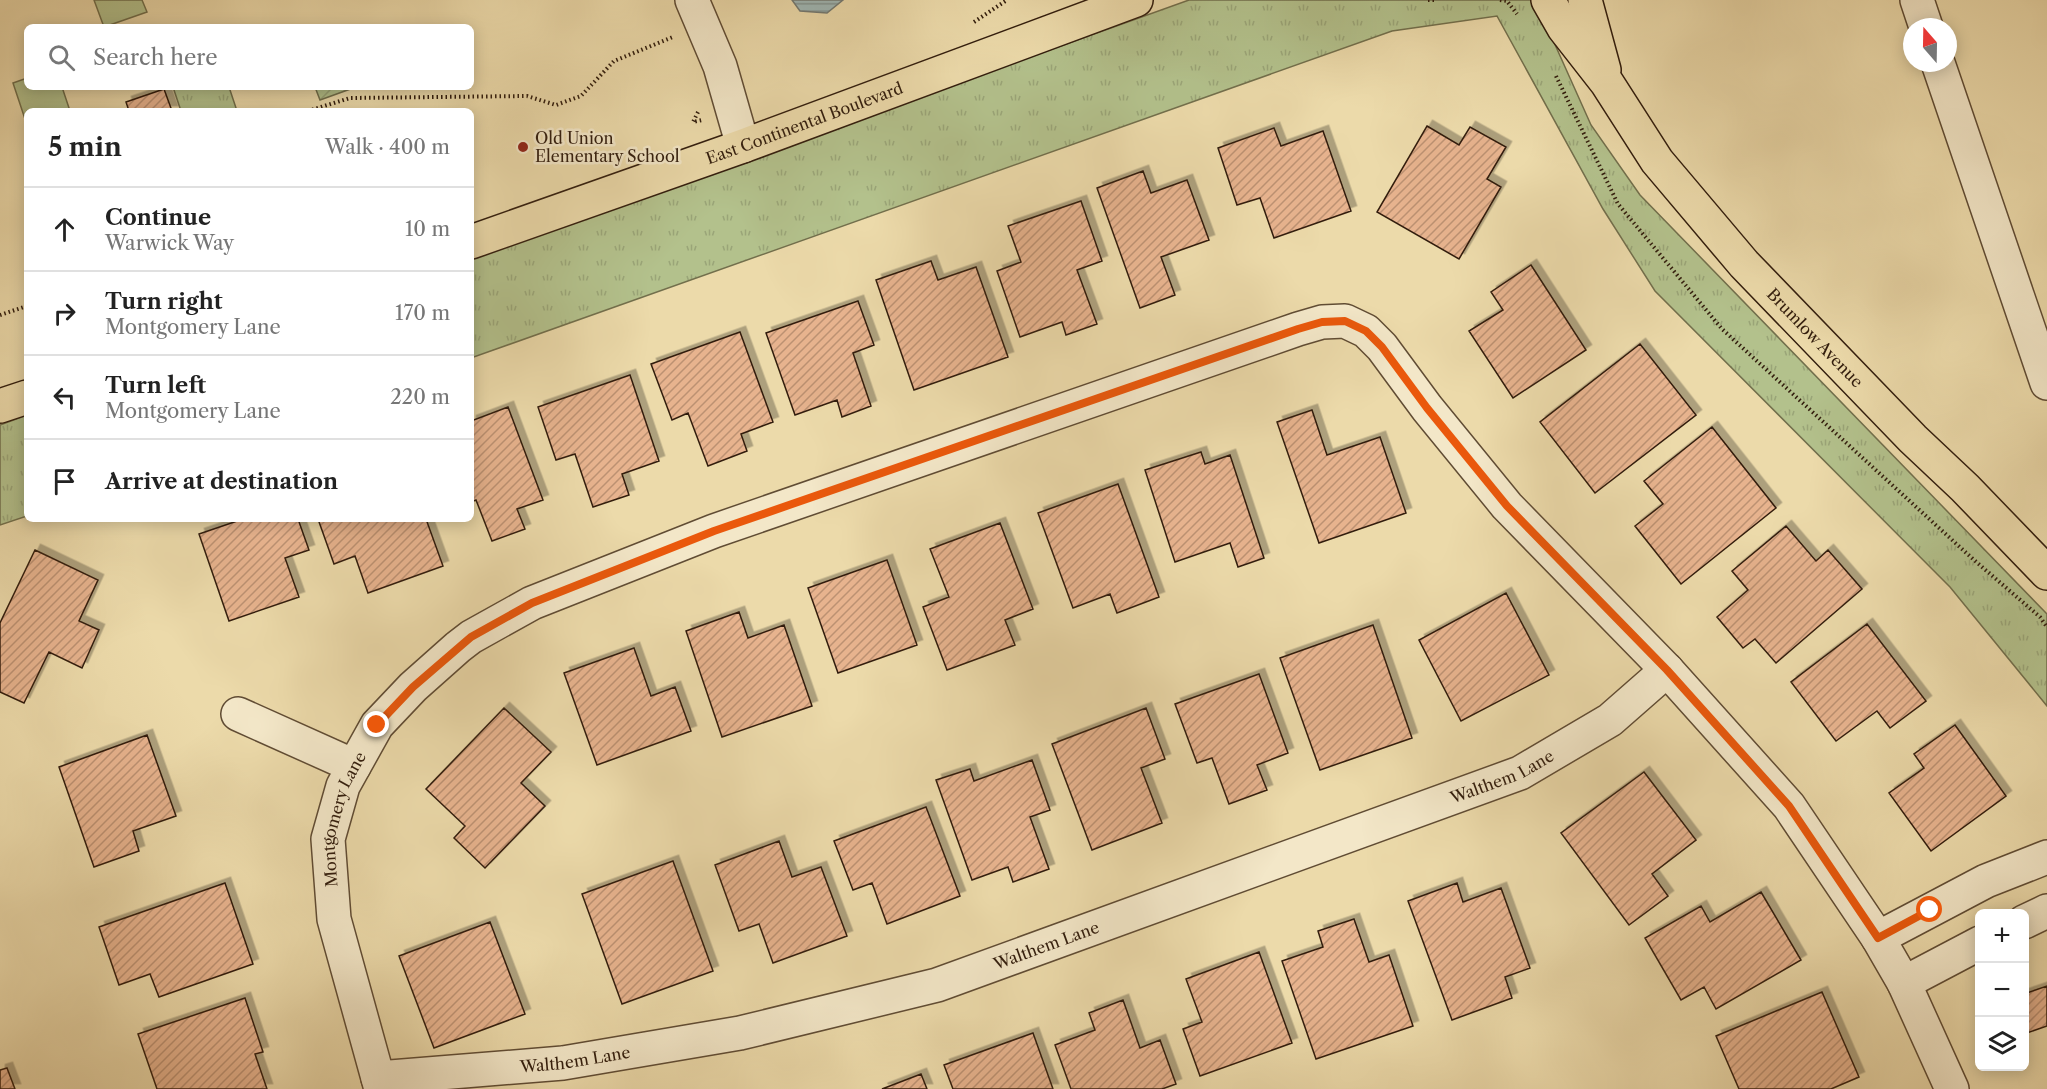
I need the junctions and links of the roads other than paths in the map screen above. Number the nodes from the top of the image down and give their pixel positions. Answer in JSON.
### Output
{"nodes":[{"id":1,"x":692,"y":0,"type":"edge"},
{"id":2,"x":1136,"y":0,"type":"edge"},
{"id":3,"x":1548,"y":0,"type":"edge"},
{"id":4,"x":1585,"y":0,"type":"edge"},
{"id":5,"x":1917,"y":0,"type":"edge"},
{"id":6,"x":1923,"y":18,"type":"edge"},
{"id":7,"x":1941,"y":72,"type":"edge"},
{"id":8,"x":1607,"y":84,"type":"junction"},
{"id":9,"x":743,"y":146,"type":"junction"},
{"id":10,"x":474,"y":241,"type":"edge"},
{"id":11,"x":2047,"y":383,"type":"edge"},
{"id":12,"x":24,"y":398,"type":"edge"},
{"id":13,"x":0,"y":406,"type":"edge"},
{"id":14,"x":2047,"y":573,"type":"edge"},
{"id":15,"x":1667,"y":670,"type":"junction"},
{"id":16,"x":238,"y":714,"type":"dead end"},
{"id":17,"x":354,"y":766,"type":"junction"},
{"id":18,"x":2047,"y":857,"type":"edge"},
{"id":19,"x":2047,"y":911,"type":"edge"},
{"id":20,"x":2029,"y":920,"type":"edge"},
{"id":21,"x":1878,"y":938,"type":"junction"},
{"id":22,"x":1975,"y":946,"type":"edge"},
{"id":23,"x":1904,"y":983,"type":"junction"},
{"id":24,"x":379,"y":1083,"type":"edge"},
{"id":25,"x":1952,"y":1089,"type":"edge"}],
"edges":[{"from":1,"to":9,"type":"street"},
{"from":2,"to":9,"type":"main road","name":"East Continental Boulevard"},
{"from":3,"to":8,"type":"main road","name":"Brumlow Avenue"},
{"from":4,"to":8,"type":"main road","name":"Brumlow Avenue"},
{"from":5,"to":6,"type":"street"},
{"from":7,"to":11,"type":"street"},
{"from":8,"to":14,"type":"main road","name":"Brumlow Avenue"},
{"from":9,"to":10,"type":"main road","name":"East Continental Boulevard"},
{"from":12,"to":13,"type":"main road"},
{"from":15,"to":17,"type":"street","name":"Montgomery Lane"},
{"from":15,"to":21,"type":"street","name":"Montgomery Lane"},
{"from":15,"to":24,"type":"street","name":"Walthem Lane"},
{"from":16,"to":17,"type":"street"},
{"from":17,"to":24,"type":"street","name":"Montgomery Lane"},
{"from":18,"to":21,"type":"street"},
{"from":19,"to":20,"type":"street"},
{"from":21,"to":23,"type":"street","name":"Montgomery Lane"},
{"from":22,"to":23,"type":"street"},
{"from":23,"to":25,"type":"street","name":"Montgomery Lane"}]}
